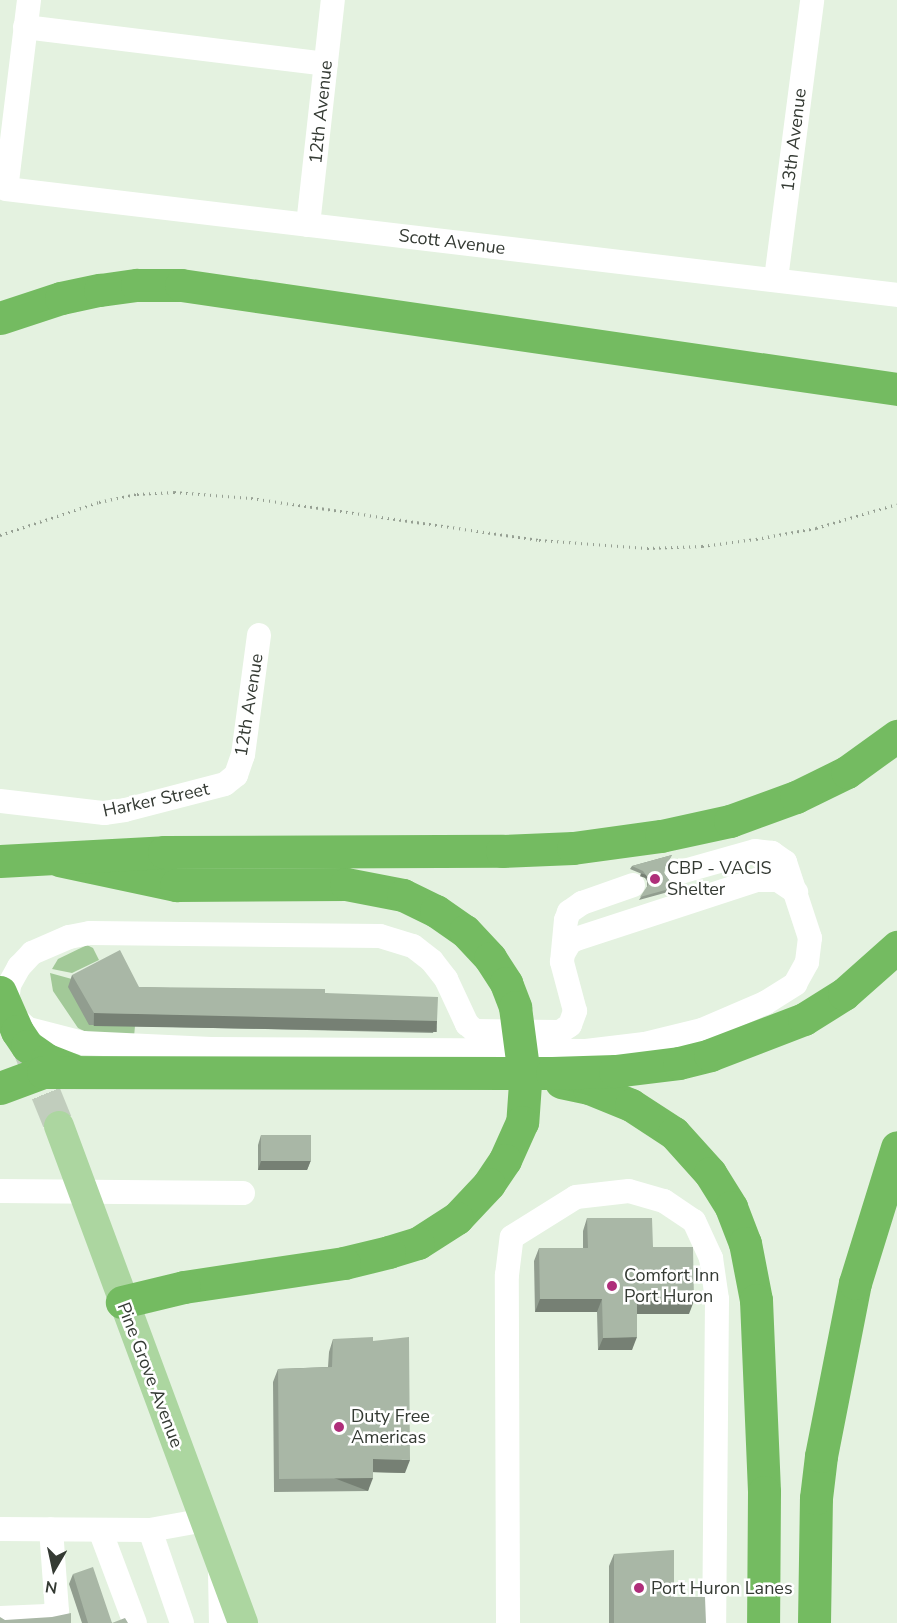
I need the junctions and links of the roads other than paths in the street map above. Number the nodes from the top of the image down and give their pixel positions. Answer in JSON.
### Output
{"nodes":[{"id":1,"x":28,"y":0,"type":"edge"},
{"id":2,"x":333,"y":0,"type":"edge"},
{"id":3,"x":813,"y":0,"type":"edge"},
{"id":4,"x":25,"y":27,"type":"junction"},
{"id":5,"x":326,"y":64,"type":"junction"},
{"id":6,"x":308,"y":225,"type":"junction"},
{"id":7,"x":776,"y":279,"type":"junction"},
{"id":8,"x":897,"y":295,"type":"edge"},
{"id":9,"x":0,"y":318,"type":"edge"},
{"id":10,"x":897,"y":389,"type":"edge"},
{"id":11,"x":260,"y":634,"type":"dead end"},
{"id":12,"x":897,"y":736,"type":"edge"},
{"id":13,"x":236,"y":775,"type":"joint"},
{"id":14,"x":0,"y":801,"type":"edge"},
{"id":15,"x":18,"y":860,"type":"edge"},
{"id":16,"x":677,"y":873,"type":"dead end"},
{"id":17,"x":633,"y":885,"type":"dead end"},
{"id":18,"x":796,"y":892,"type":"junction"},
{"id":19,"x":897,"y":946,"type":"edge"},
{"id":20,"x":563,"y":954,"type":"junction"},
{"id":21,"x":6,"y":1003,"type":"edge"},
{"id":22,"x":462,"y":1013,"type":"junction"},
{"id":23,"x":441,"y":1050,"type":"junction"},
{"id":24,"x":491,"y":1057,"type":"junction"},
{"id":25,"x":553,"y":1059,"type":"junction"},
{"id":26,"x":86,"y":1073,"type":"junction"},
{"id":27,"x":0,"y":1088,"type":"edge"},
{"id":28,"x":58,"y":1126,"type":"tunnel mouth"},
{"id":29,"x":897,"y":1147,"type":"edge"},
{"id":30,"x":0,"y":1191,"type":"edge"},
{"id":31,"x":84,"y":1191,"type":"junction"},
{"id":32,"x":243,"y":1193,"type":"dead end"},
{"id":33,"x":122,"y":1302,"type":"junction"},
{"id":34,"x":205,"y":1520,"type":"junction"},
{"id":35,"x":0,"y":1529,"type":"edge"},
{"id":36,"x":51,"y":1529,"type":"junction"},
{"id":37,"x":99,"y":1530,"type":"junction"},
{"id":38,"x":150,"y":1530,"type":"junction"},
{"id":39,"x":220,"y":1562,"type":"junction"},
{"id":40,"x":0,"y":1618,"type":"edge"},
{"id":41,"x":135,"y":1623,"type":"edge"},
{"id":42,"x":182,"y":1623,"type":"edge"},
{"id":43,"x":220,"y":1623,"type":"edge"},
{"id":44,"x":243,"y":1623,"type":"edge"},
{"id":45,"x":508,"y":1623,"type":"edge"},
{"id":46,"x":714,"y":1623,"type":"edge"},
{"id":47,"x":763,"y":1623,"type":"edge"},
{"id":48,"x":814,"y":1623,"type":"edge"}],
"edges":[{"from":1,"to":4,"type":"street"},
{"from":2,"to":5,"type":"street","name":"12th Avenue"},
{"from":3,"to":7,"type":"street","name":"13th Avenue"},
{"from":4,"to":5,"type":"street"},
{"from":4,"to":6,"type":"street","name":"Scott Avenue"},
{"from":5,"to":6,"type":"street","name":"12th Avenue"},
{"from":6,"to":7,"type":"street","name":"Scott Avenue"},
{"from":7,"to":8,"type":"street","name":"Scott Avenue"},
{"from":9,"to":10,"type":"highway"},
{"from":11,"to":13,"type":"street","name":"12th Avenue"},
{"from":12,"to":15,"type":"highway"},
{"from":13,"to":14,"type":"street","name":"Harker Street"},
{"from":15,"to":33,"type":"highway"},
{"from":16,"to":18,"type":"street"},
{"from":17,"to":20,"type":"street"},
{"from":18,"to":20,"type":"street"},
{"from":18,"to":25,"type":"street"},
{"from":19,"to":25,"type":"highway"},
{"from":20,"to":25,"type":"street"},
{"from":21,"to":22,"type":"street"},
{"from":21,"to":23,"type":"street"},
{"from":21,"to":26,"type":"highway"},
{"from":22,"to":23,"type":"street"},
{"from":22,"to":24,"type":"street"},
{"from":23,"to":24,"type":"street"},
{"from":24,"to":25,"type":"highway"},
{"from":24,"to":25,"type":"street"},
{"from":24,"to":26,"type":"highway"},
{"from":25,"to":47,"type":"highway"},
{"from":26,"to":27,"type":"highway"},
{"from":28,"to":31,"type":"main road","name":"Pine Grove Avenue"},
{"from":29,"to":48,"type":"highway"},
{"from":30,"to":31,"type":"street"},
{"from":31,"to":32,"type":"street"},
{"from":31,"to":33,"type":"main road","name":"Pine Grove Avenue"},
{"from":33,"to":34,"type":"main road","name":"Pine Grove Avenue"},
{"from":34,"to":38,"type":"street"},
{"from":34,"to":39,"type":"main road","name":"Pine Grove Avenue"},
{"from":35,"to":36,"type":"street"},
{"from":36,"to":37,"type":"street"},
{"from":36,"to":40,"type":"street"},
{"from":37,"to":38,"type":"street"},
{"from":37,"to":41,"type":"street"},
{"from":38,"to":42,"type":"street"},
{"from":39,"to":43,"type":"street"},
{"from":39,"to":44,"type":"main road","name":"Pine Grove Avenue"},
{"from":45,"to":46,"type":"street"}]}
